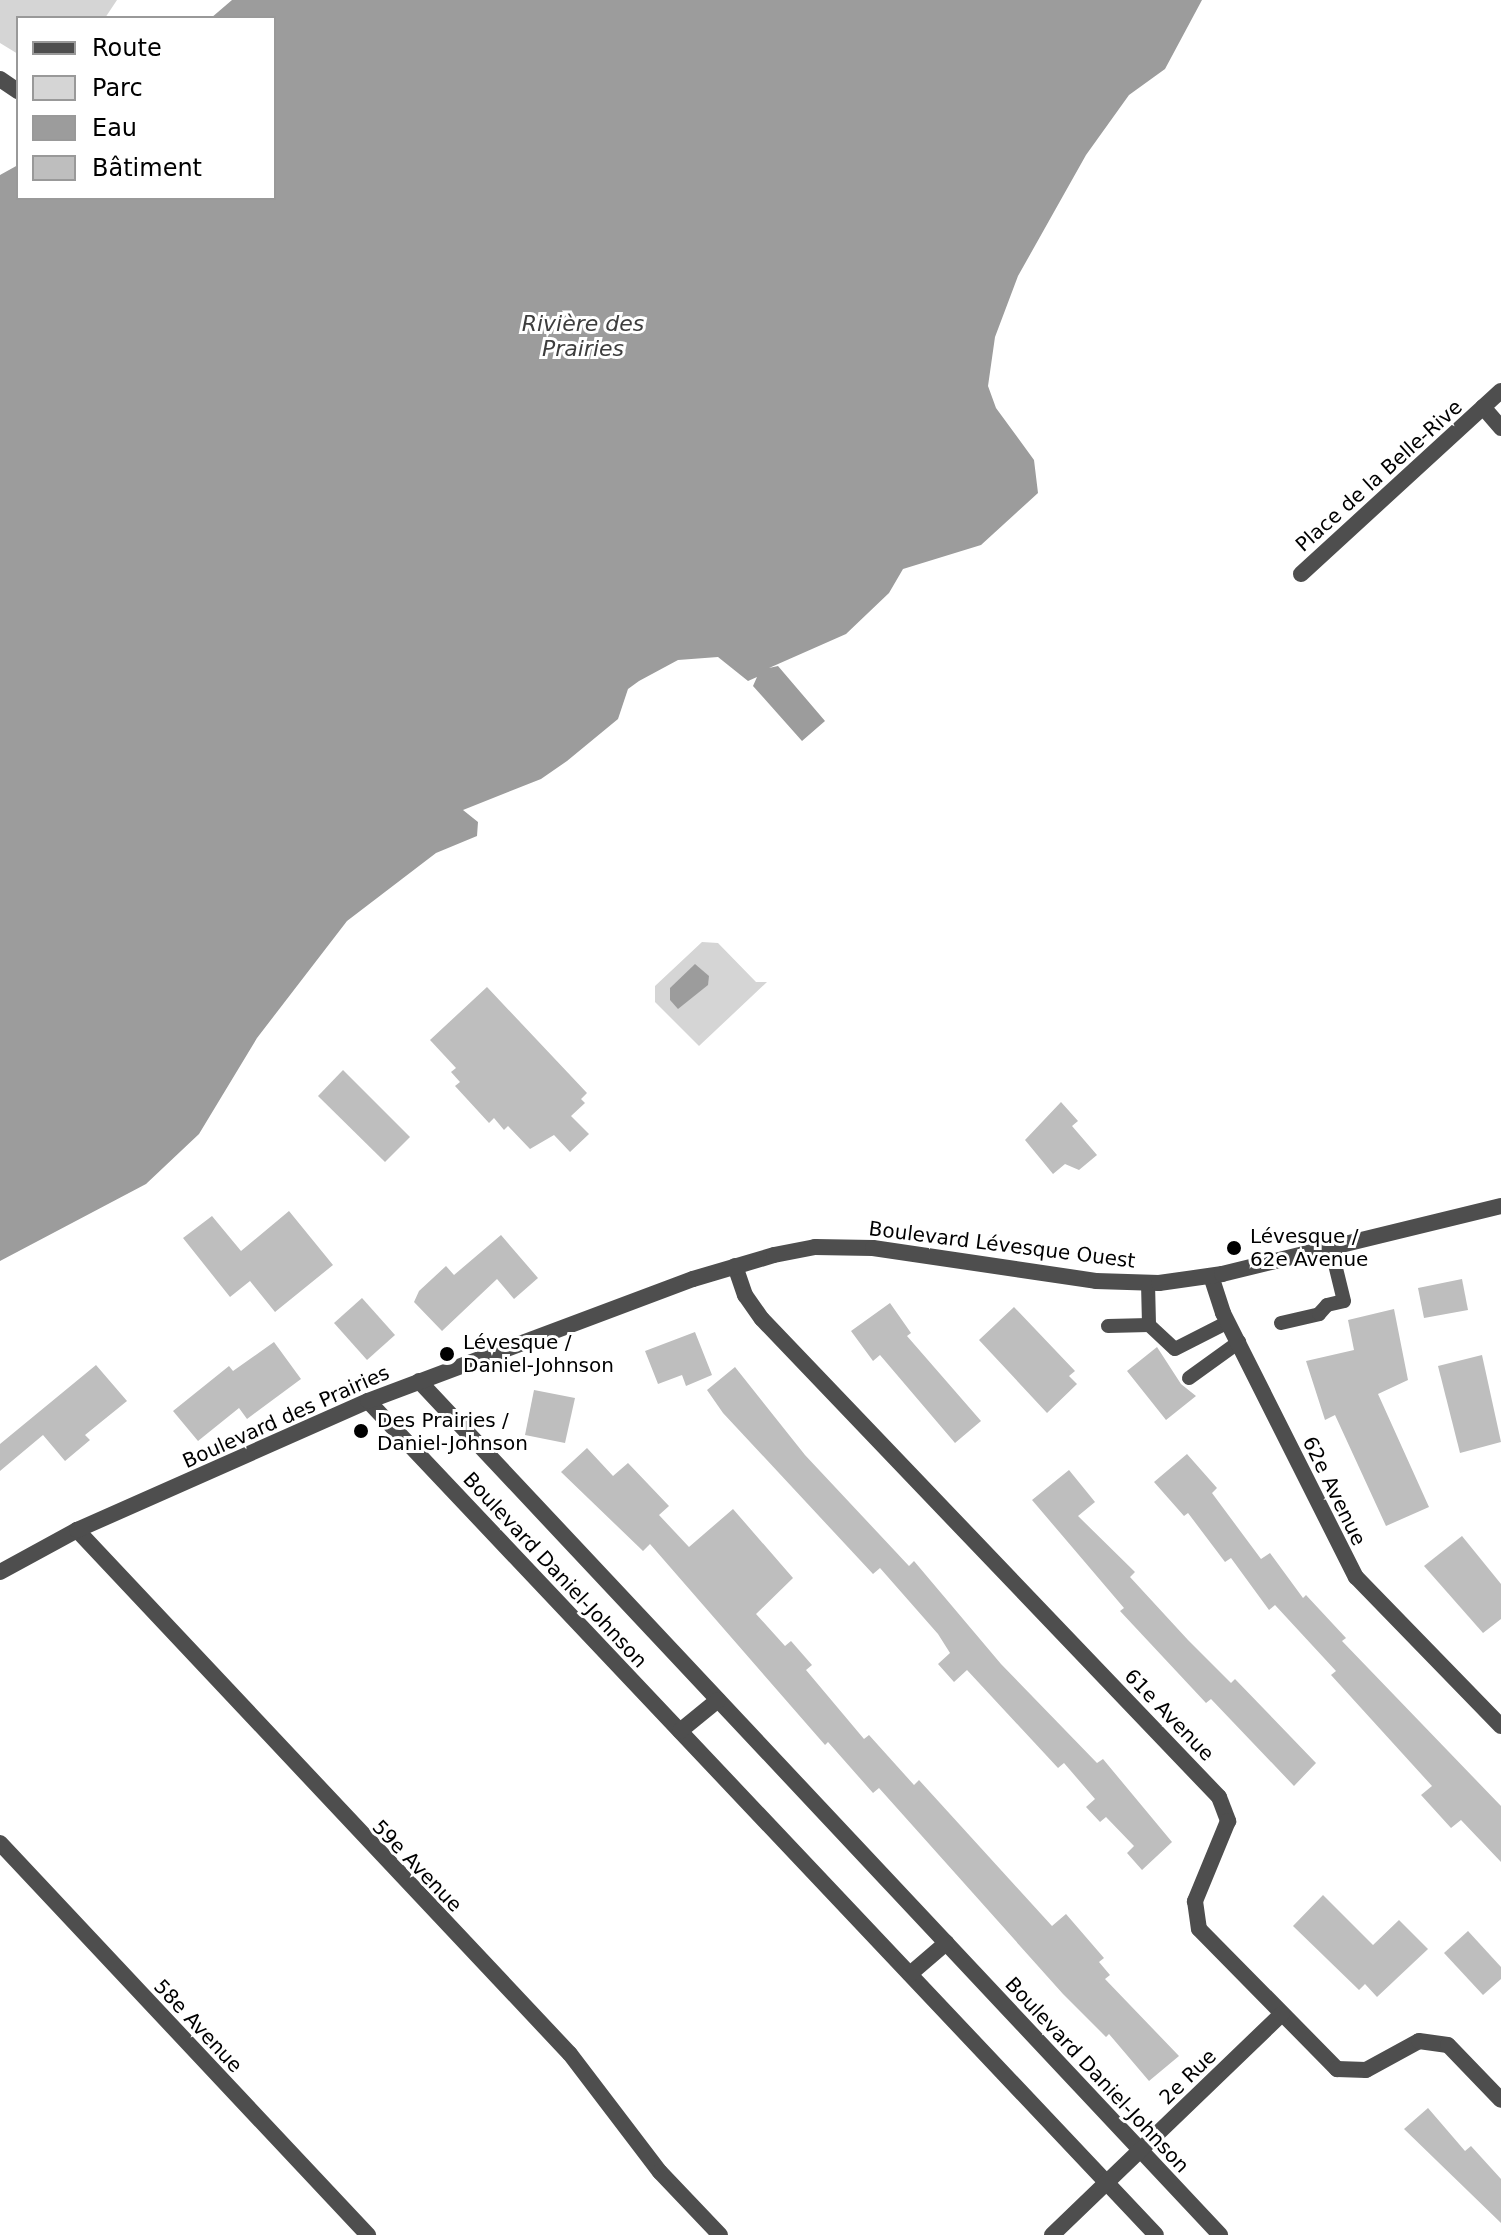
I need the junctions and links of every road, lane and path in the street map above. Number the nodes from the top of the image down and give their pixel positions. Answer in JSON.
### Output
{"nodes":[{"id":1,"x":1501,"y":391,"type":"edge"},
{"id":2,"x":1483,"y":407,"type":"junction"},
{"id":3,"x":1501,"y":428,"type":"edge"},
{"id":4,"x":1301,"y":574,"type":"dead end"},
{"id":5,"x":1500,"y":1210,"type":"edge"},
{"id":6,"x":1331,"y":1248,"type":"junction"},
{"id":7,"x":735,"y":1266,"type":"junction"},
{"id":8,"x":1211,"y":1276,"type":"junction"},
{"id":9,"x":1148,"y":1283,"type":"junction"},
{"id":10,"x":596,"y":1316,"type":"joint"},
{"id":11,"x":1228,"y":1322,"type":"junction"},
{"id":12,"x":1281,"y":1323,"type":"dead end"},
{"id":13,"x":1149,"y":1325,"type":"junction"},
{"id":14,"x":1108,"y":1326,"type":"dead end"},
{"id":15,"x":1239,"y":1342,"type":"junction"},
{"id":16,"x":1189,"y":1378,"type":"dead end"},
{"id":17,"x":419,"y":1381,"type":"junction"},
{"id":18,"x":368,"y":1401,"type":"junction"},
{"id":19,"x":77,"y":1530,"type":"junction"},
{"id":20,"x":0,"y":1572,"type":"edge"},
{"id":21,"x":718,"y":1700,"type":"junction"},
{"id":22,"x":1501,"y":1726,"type":"edge"},
{"id":23,"x":680,"y":1731,"type":"junction"},
{"id":24,"x":0,"y":1843,"type":"edge"},
{"id":25,"x":946,"y":1943,"type":"junction"},
{"id":26,"x":910,"y":1974,"type":"junction"},
{"id":27,"x":1282,"y":2014,"type":"junction"},
{"id":28,"x":1501,"y":2100,"type":"edge"},
{"id":29,"x":1140,"y":2150,"type":"junction"},
{"id":30,"x":1107,"y":2183,"type":"junction"},
{"id":31,"x":368,"y":2235,"type":"edge"},
{"id":32,"x":720,"y":2235,"type":"edge"},
{"id":33,"x":1052,"y":2235,"type":"edge"},
{"id":34,"x":1156,"y":2235,"type":"edge"},
{"id":35,"x":1220,"y":2235,"type":"edge"}],
"edges":[{"from":1,"to":2,"type":"street","name":"Place de la Belle-Rive"},
{"from":2,"to":3,"type":"street","name":"Place de la Belle-Rive"},
{"from":2,"to":4,"type":"street","name":"Place de la Belle-Rive"},
{"from":5,"to":6,"type":"street","name":"Boulevard Lévesque Ouest"},
{"from":6,"to":8,"type":"street","name":"Boulevard Lévesque Ouest"},
{"from":6,"to":12,"type":"lane"},
{"from":7,"to":9,"type":"street","name":"Boulevard Lévesque Ouest"},
{"from":7,"to":10,"type":"street","name":"Boulevard Lévesque Ouest"},
{"from":7,"to":27,"type":"street","name":"61e Avenue"},
{"from":8,"to":9,"type":"street","name":"Boulevard Lévesque Ouest"},
{"from":8,"to":11,"type":"street","name":"62e Avenue"},
{"from":9,"to":13,"type":"lane"},
{"from":10,"to":17,"type":"street","name":"Boulevard des Prairies"},
{"from":11,"to":13,"type":"lane"},
{"from":11,"to":15,"type":"street","name":"62e Avenue"},
{"from":13,"to":14,"type":"lane"},
{"from":15,"to":16,"type":"lane"},
{"from":15,"to":22,"type":"street","name":"62e Avenue"},
{"from":17,"to":18,"type":"street","name":"Boulevard des Prairies"},
{"from":17,"to":21,"type":"street","name":"Boulevard Daniel-Johnson"},
{"from":18,"to":19,"type":"street","name":"Boulevard des Prairies"},
{"from":18,"to":23,"type":"street","name":"Boulevard Daniel-Johnson"},
{"from":19,"to":20,"type":"street","name":"Boulevard des Prairies"},
{"from":19,"to":32,"type":"street","name":"59e Avenue"},
{"from":21,"to":23,"type":"street"},
{"from":21,"to":25,"type":"street","name":"Boulevard Daniel-Johnson"},
{"from":23,"to":26,"type":"street","name":"Boulevard Daniel-Johnson"},
{"from":24,"to":31,"type":"street","name":"58e Avenue"},
{"from":25,"to":26,"type":"street"},
{"from":25,"to":29,"type":"street","name":"Boulevard Daniel-Johnson"},
{"from":26,"to":30,"type":"street","name":"Boulevard Daniel-Johnson"},
{"from":27,"to":28,"type":"street","name":"61e Avenue"},
{"from":27,"to":29,"type":"street","name":"2e Rue"},
{"from":29,"to":30,"type":"street","name":"2e Rue"},
{"from":29,"to":35,"type":"street","name":"Boulevard Daniel-Johnson"},
{"from":30,"to":33,"type":"street","name":"2e Rue"},
{"from":30,"to":34,"type":"street","name":"Boulevard Daniel-Johnson"}]}
